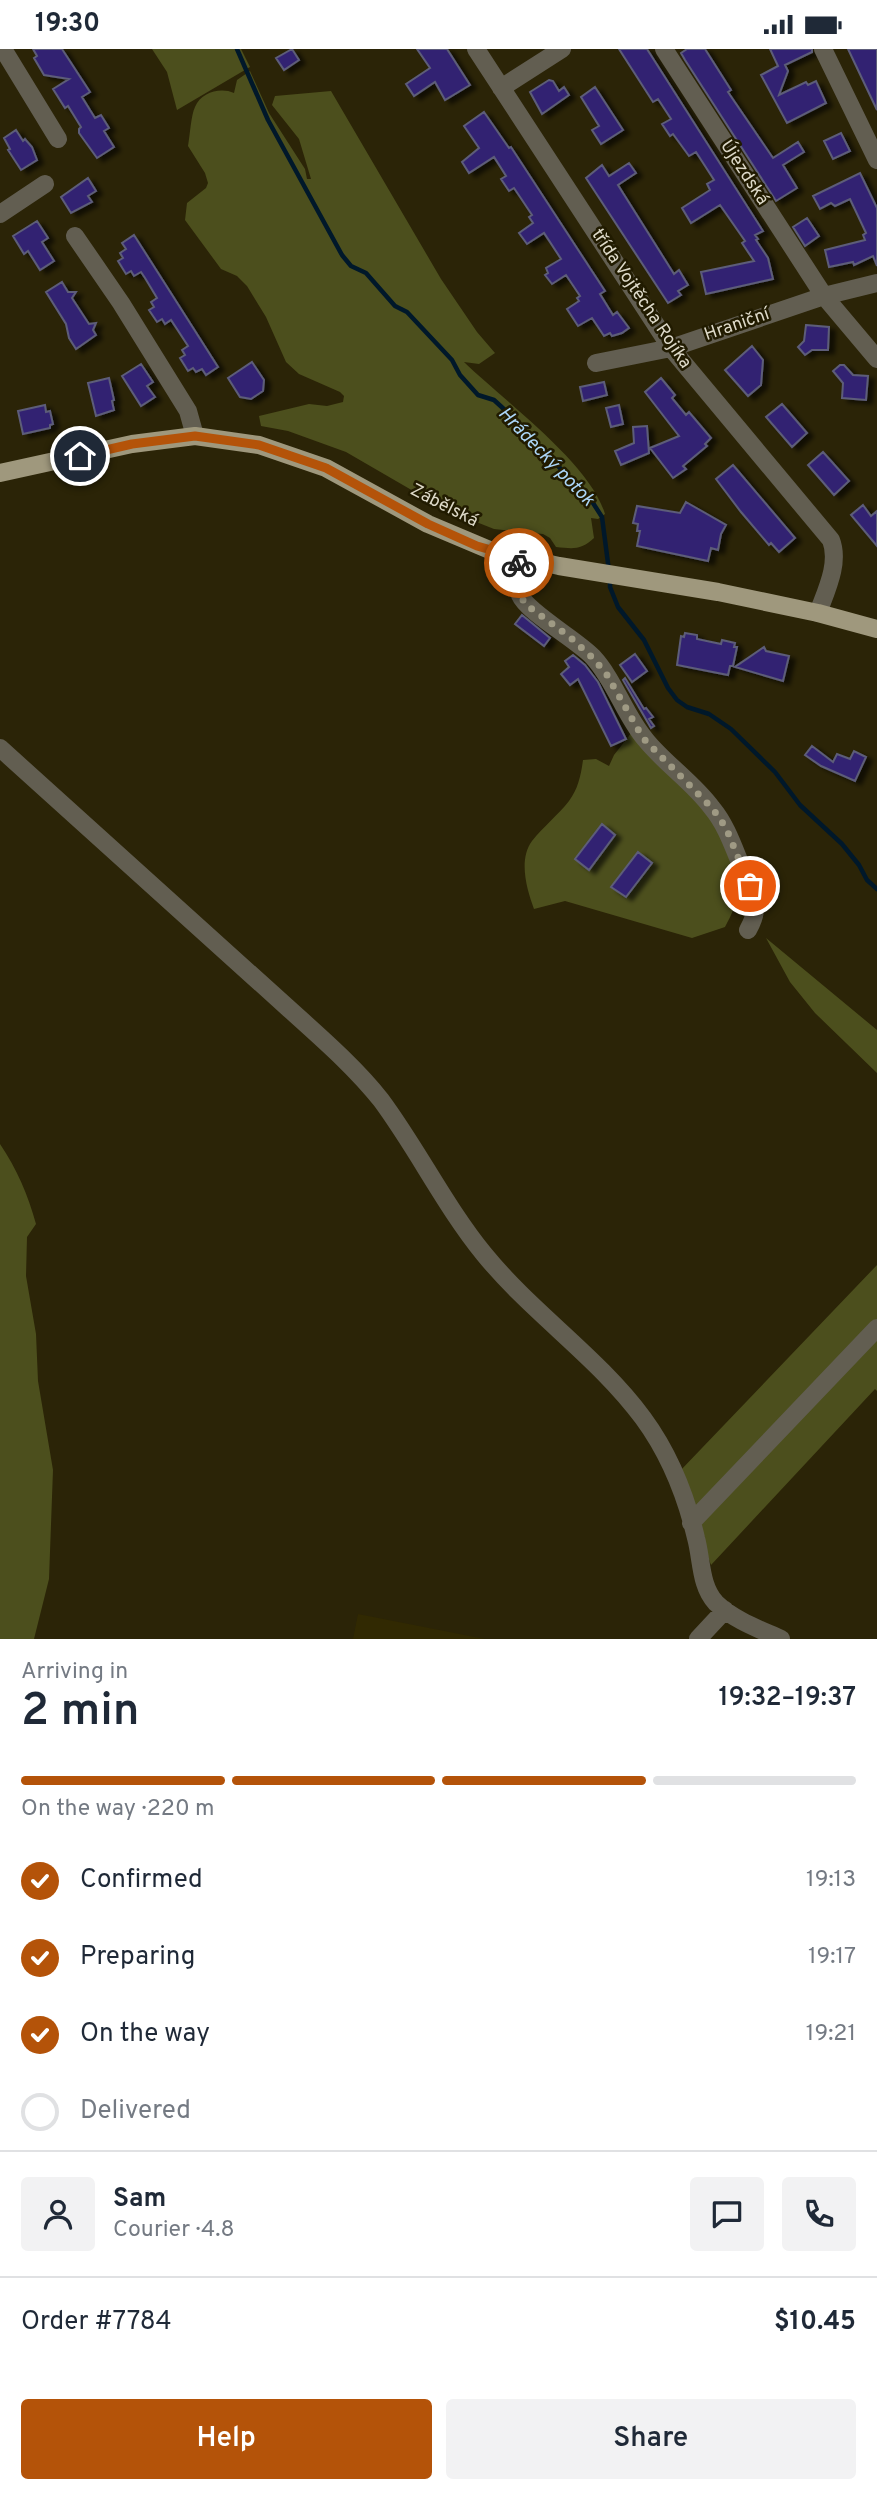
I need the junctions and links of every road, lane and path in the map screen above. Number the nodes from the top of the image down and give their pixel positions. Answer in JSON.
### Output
{"nodes":[{"id":1,"x":3,"y":49,"type":"edge"},
{"id":2,"x":476,"y":49,"type":"edge"},
{"id":3,"x":562,"y":49,"type":"edge"},
{"id":4,"x":664,"y":49,"type":"edge"},
{"id":5,"x":823,"y":49,"type":"edge"},
{"id":6,"x":501,"y":88,"type":"junction"},
{"id":7,"x":58,"y":139,"type":"dead end"},
{"id":8,"x":877,"y":160,"type":"edge"},
{"id":9,"x":46,"y":184,"type":"dead end"},
{"id":10,"x":0,"y":213,"type":"edge"},
{"id":11,"x":75,"y":236,"type":"dead end"},
{"id":12,"x":877,"y":283,"type":"edge"},
{"id":13,"x":824,"y":296,"type":"junction"},
{"id":14,"x":671,"y":348,"type":"junction"},
{"id":15,"x":877,"y":359,"type":"edge"},
{"id":16,"x":596,"y":363,"type":"dead end"},
{"id":17,"x":195,"y":436,"type":"junction"},
{"id":18,"x":1,"y":470,"type":"edge"},
{"id":19,"x":519,"y":558,"type":"junction"},
{"id":20,"x":818,"y":613,"type":"junction"},
{"id":21,"x":877,"y":629,"type":"edge"},
{"id":22,"x":0,"y":748,"type":"edge"},
{"id":23,"x":748,"y":930,"type":"dead end"},
{"id":24,"x":877,"y":1328,"type":"edge"},
{"id":25,"x":691,"y":1523,"type":"junction"},
{"id":26,"x":725,"y":1610,"type":"junction"},
{"id":27,"x":698,"y":1639,"type":"edge"},
{"id":28,"x":781,"y":1639,"type":"edge"}],
"edges":[{"from":1,"to":7,"type":"street"},
{"from":2,"to":6,"type":"street","name":"třída Vojtěcha Rojíka"},
{"from":3,"to":6,"type":"street"},
{"from":4,"to":13,"type":"street","name":"Újezdská"},
{"from":5,"to":8,"type":"street"},
{"from":6,"to":14,"type":"street","name":"třída Vojtěcha Rojíka"},
{"from":9,"to":10,"type":"street"},
{"from":11,"to":17,"type":"street"},
{"from":12,"to":13,"type":"street","name":"Hraniční"},
{"from":13,"to":14,"type":"street","name":"Hraniční"},
{"from":13,"to":15,"type":"street","name":"Újezdská"},
{"from":14,"to":16,"type":"street","name":"Hraniční"},
{"from":14,"to":20,"type":"street","name":"třída Vojtěcha Rojíka"},
{"from":17,"to":18,"type":"main road","name":"Zábělská"},
{"from":17,"to":19,"type":"main road","name":"Zábělská"},
{"from":19,"to":20,"type":"main road","name":"Zábělská"},
{"from":19,"to":23,"type":"street"},
{"from":20,"to":21,"type":"main road","name":"Zábělská"},
{"from":22,"to":25,"type":"street"},
{"from":24,"to":25,"type":"street"},
{"from":25,"to":26,"type":"street"},
{"from":26,"to":27,"type":"street"},
{"from":26,"to":28,"type":"street"}]}
